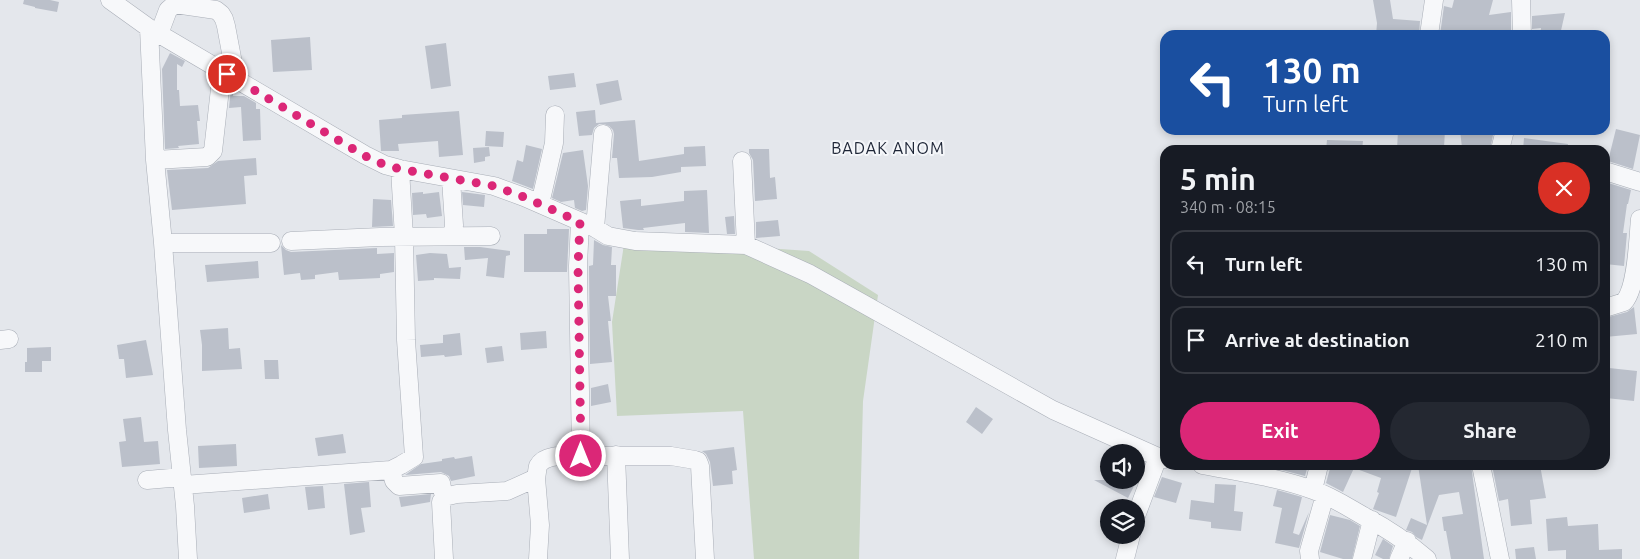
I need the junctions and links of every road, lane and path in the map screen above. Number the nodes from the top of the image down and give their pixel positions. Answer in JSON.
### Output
{"nodes":[{"id":1,"x":110,"y":0,"type":"edge"},
{"id":2,"x":1434,"y":0,"type":"edge"},
{"id":3,"x":1521,"y":0,"type":"edge"},
{"id":4,"x":1430,"y":30,"type":"edge"},
{"id":5,"x":1522,"y":30,"type":"edge"},
{"id":6,"x":154,"y":31,"type":"junction"},
{"id":7,"x":229,"y":75,"type":"junction"},
{"id":8,"x":555,"y":115,"type":"dead end"},
{"id":9,"x":603,"y":134,"type":"dead end"},
{"id":10,"x":155,"y":160,"type":"junction"},
{"id":11,"x":742,"y":161,"type":"dead end"},
{"id":12,"x":400,"y":169,"type":"junction"},
{"id":13,"x":1610,"y":173,"type":"edge"},
{"id":14,"x":451,"y":179,"type":"junction"},
{"id":15,"x":1640,"y":182,"type":"edge"},
{"id":16,"x":540,"y":204,"type":"junction"},
{"id":17,"x":1640,"y":219,"type":"edge"},
{"id":18,"x":587,"y":225,"type":"junction"},
{"id":19,"x":453,"y":236,"type":"junction"},
{"id":20,"x":491,"y":236,"type":"dead end"},
{"id":21,"x":404,"y":237,"type":"junction"},
{"id":22,"x":291,"y":241,"type":"dead end"},
{"id":23,"x":163,"y":243,"type":"junction"},
{"id":24,"x":271,"y":243,"type":"dead end"},
{"id":25,"x":746,"y":245,"type":"junction"},
{"id":26,"x":1610,"y":306,"type":"edge"},
{"id":27,"x":616,"y":455,"type":"junction"},
{"id":28,"x":581,"y":456,"type":"junction"},
{"id":29,"x":1160,"y":457,"type":"edge"},
{"id":30,"x":1160,"y":462,"type":"edge"},
{"id":31,"x":391,"y":470,"type":"junction"},
{"id":32,"x":1230,"y":470,"type":"edge"},
{"id":33,"x":1319,"y":470,"type":"edge"},
{"id":34,"x":1482,"y":470,"type":"edge"},
{"id":35,"x":536,"y":478,"type":"junction"},
{"id":36,"x":147,"y":480,"type":"dead end"},
{"id":37,"x":183,"y":481,"type":"junction"},
{"id":38,"x":1319,"y":492,"type":"junction"},
{"id":39,"x":444,"y":497,"type":"junction"},
{"id":40,"x":1144,"y":499,"type":"edge"},
{"id":41,"x":1372,"y":520,"type":"junction"},
{"id":42,"x":1407,"y":541,"type":"junction"},
{"id":43,"x":1129,"y":544,"type":"edge"},
{"id":44,"x":188,"y":559,"type":"edge"},
{"id":45,"x":444,"y":559,"type":"edge"},
{"id":46,"x":538,"y":559,"type":"edge"},
{"id":47,"x":620,"y":559,"type":"edge"},
{"id":48,"x":704,"y":559,"type":"edge"},
{"id":49,"x":1125,"y":559,"type":"edge"},
{"id":50,"x":1310,"y":559,"type":"edge"},
{"id":51,"x":1362,"y":559,"type":"edge"},
{"id":52,"x":1399,"y":559,"type":"edge"},
{"id":53,"x":1427,"y":559,"type":"edge"},
{"id":54,"x":1500,"y":559,"type":"edge"}],
"edges":[{"from":1,"to":6,"type":"street"},
{"from":2,"to":4,"type":"street"},
{"from":3,"to":5,"type":"street"},
{"from":6,"to":7,"type":"street"},
{"from":6,"to":7,"type":"street"},
{"from":6,"to":10,"type":"street"},
{"from":7,"to":10,"type":"street"},
{"from":7,"to":12,"type":"street"},
{"from":8,"to":16,"type":"street"},
{"from":9,"to":18,"type":"street"},
{"from":10,"to":23,"type":"street"},
{"from":11,"to":25,"type":"street"},
{"from":12,"to":14,"type":"street"},
{"from":12,"to":21,"type":"street"},
{"from":13,"to":15,"type":"street"},
{"from":14,"to":16,"type":"street"},
{"from":14,"to":19,"type":"street"},
{"from":16,"to":18,"type":"street"},
{"from":17,"to":26,"type":"street"},
{"from":18,"to":25,"type":"street"},
{"from":18,"to":28,"type":"street"},
{"from":19,"to":20,"type":"street"},
{"from":19,"to":21,"type":"street"},
{"from":21,"to":22,"type":"street"},
{"from":21,"to":31,"type":"street"},
{"from":23,"to":24,"type":"street"},
{"from":23,"to":37,"type":"street"},
{"from":25,"to":29,"type":"street"},
{"from":27,"to":28,"type":"street"},
{"from":27,"to":47,"type":"street"},
{"from":27,"to":48,"type":"street"},
{"from":28,"to":35,"type":"street"},
{"from":30,"to":40,"type":"street"},
{"from":31,"to":37,"type":"street"},
{"from":31,"to":39,"type":"street"},
{"from":32,"to":38,"type":"street"},
{"from":33,"to":38,"type":"street"},
{"from":34,"to":54,"type":"street"},
{"from":35,"to":39,"type":"street"},
{"from":35,"to":46,"type":"street"},
{"from":36,"to":37,"type":"street"},
{"from":37,"to":44,"type":"street"},
{"from":38,"to":41,"type":"street"},
{"from":38,"to":50,"type":"street"},
{"from":39,"to":45,"type":"street"},
{"from":41,"to":42,"type":"street"},
{"from":41,"to":51,"type":"street"},
{"from":42,"to":52,"type":"street"},
{"from":42,"to":53,"type":"street"},
{"from":43,"to":49,"type":"street"}]}
